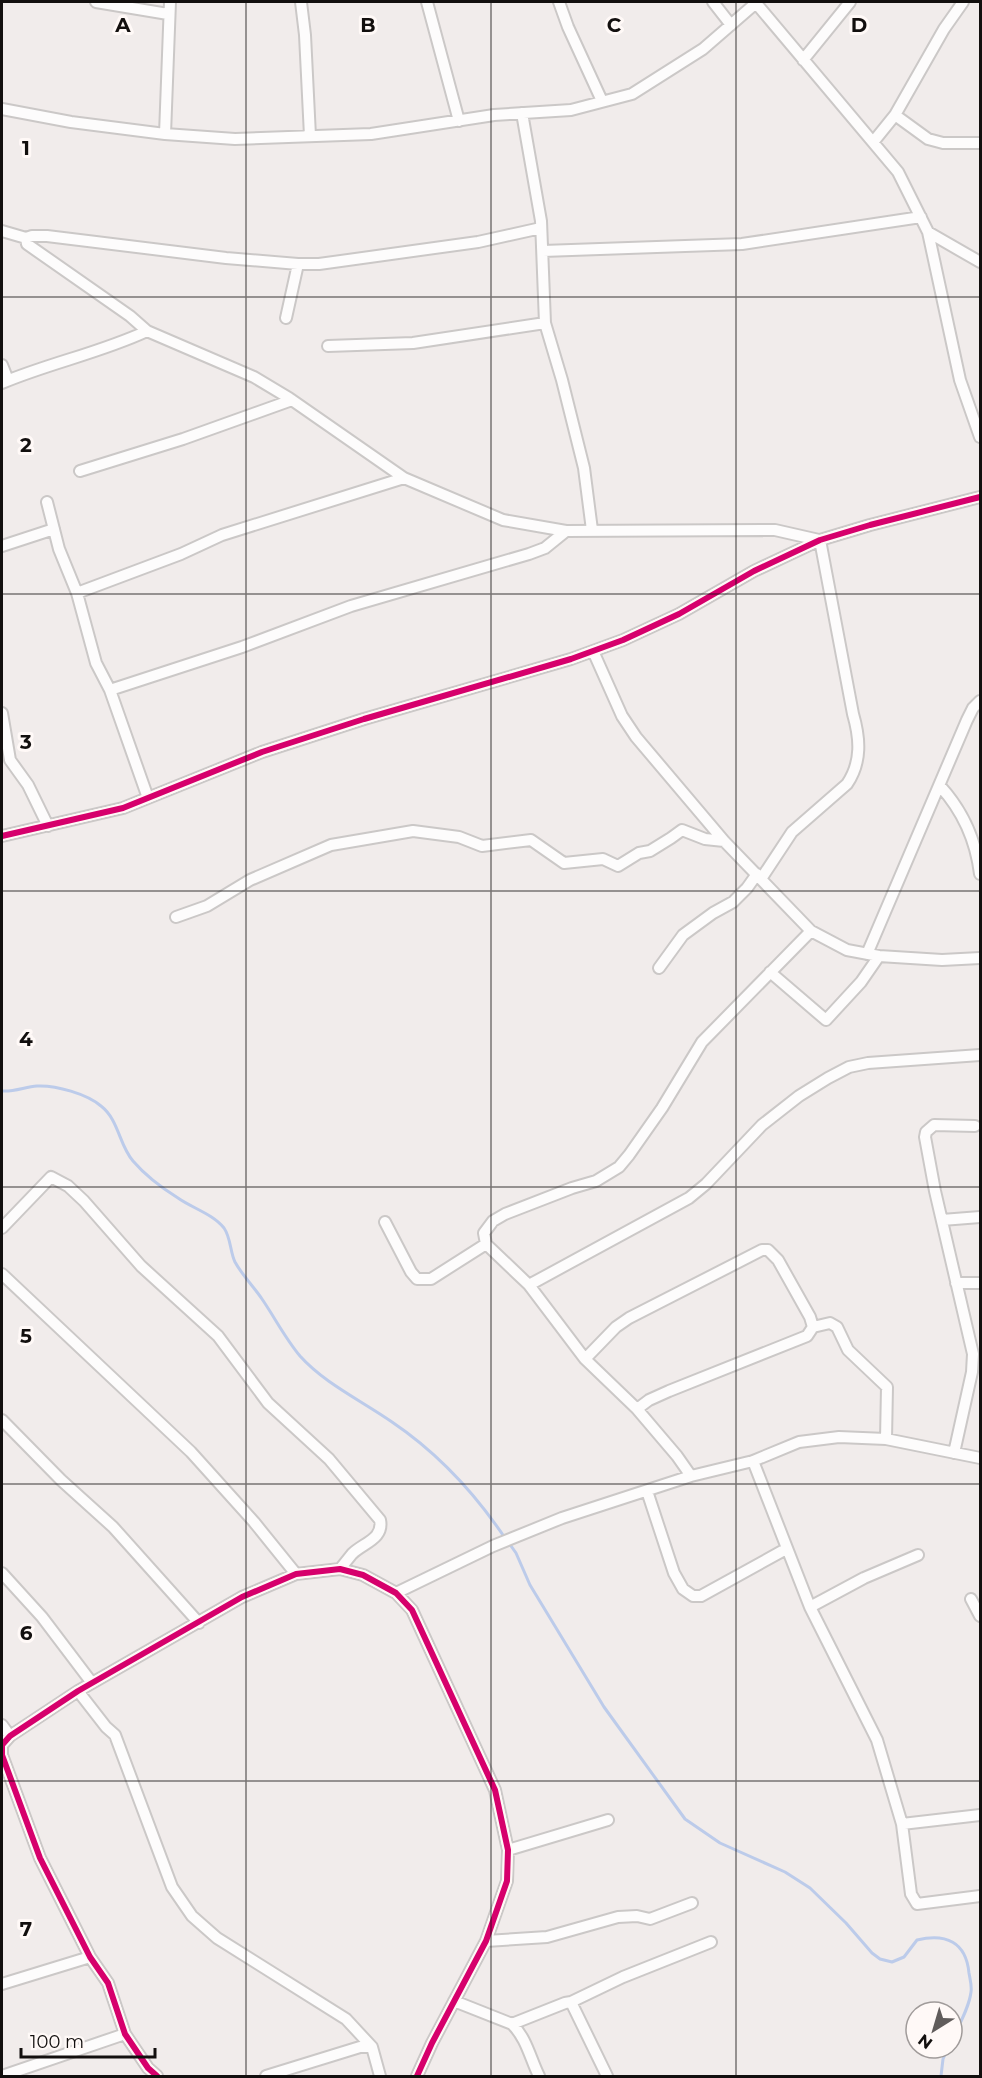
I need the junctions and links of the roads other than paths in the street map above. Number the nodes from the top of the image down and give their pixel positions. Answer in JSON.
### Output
{"nodes":[{"id":1,"x":96,"y":2,"type":"edge"},
{"id":2,"x":170,"y":2,"type":"edge"},
{"id":3,"x":301,"y":2,"type":"edge"},
{"id":4,"x":427,"y":2,"type":"edge"},
{"id":5,"x":559,"y":2,"type":"edge"},
{"id":6,"x":713,"y":2,"type":"edge"},
{"id":7,"x":756,"y":2,"type":"edge"},
{"id":8,"x":850,"y":2,"type":"edge"},
{"id":9,"x":963,"y":2,"type":"edge"},
{"id":10,"x":168,"y":14,"type":"junction"},
{"id":11,"x":731,"y":25,"type":"junction"},
{"id":12,"x":803,"y":60,"type":"junction"},
{"id":13,"x":602,"y":101,"type":"junction"},
{"id":14,"x":2,"y":109,"type":"edge"},
{"id":15,"x":522,"y":112,"type":"junction"},
{"id":16,"x":895,"y":115,"type":"junction"},
{"id":17,"x":459,"y":121,"type":"junction"},
{"id":18,"x":165,"y":134,"type":"junction"},
{"id":19,"x":310,"y":136,"type":"junction"},
{"id":20,"x":874,"y":141,"type":"junction"},
{"id":21,"x":981,"y":143,"type":"edge"},
{"id":22,"x":921,"y":218,"type":"junction"},
{"id":23,"x":541,"y":228,"type":"junction"},
{"id":24,"x":2,"y":231,"type":"edge"},
{"id":25,"x":928,"y":232,"type":"junction"},
{"id":26,"x":26,"y":238,"type":"junction"},
{"id":27,"x":543,"y":251,"type":"junction"},
{"id":28,"x":981,"y":262,"type":"edge"},
{"id":29,"x":298,"y":264,"type":"junction"},
{"id":30,"x":286,"y":318,"type":"dead end"},
{"id":31,"x":545,"y":323,"type":"junction"},
{"id":32,"x":147,"y":331,"type":"junction"},
{"id":33,"x":328,"y":346,"type":"dead end"},
{"id":34,"x":2,"y":365,"type":"edge"},
{"id":35,"x":5,"y":381,"type":"edge"},
{"id":36,"x":292,"y":400,"type":"junction"},
{"id":37,"x":981,"y":437,"type":"edge"},
{"id":38,"x":80,"y":471,"type":"dead end"},
{"id":39,"x":404,"y":478,"type":"junction"},
{"id":40,"x":981,"y":497,"type":"edge"},
{"id":41,"x":47,"y":502,"type":"dead end"},
{"id":42,"x":54,"y":529,"type":"junction"},
{"id":43,"x":592,"y":530,"type":"junction"},
{"id":44,"x":566,"y":531,"type":"junction"},
{"id":45,"x":820,"y":540,"type":"junction"},
{"id":46,"x":2,"y":546,"type":"edge"},
{"id":47,"x":77,"y":593,"type":"junction"},
{"id":48,"x":592,"y":651,"type":"junction"},
{"id":49,"x":110,"y":690,"type":"junction"},
{"id":50,"x":981,"y":701,"type":"edge"},
{"id":51,"x":2,"y":713,"type":"edge"},
{"id":52,"x":940,"y":786,"type":"junction"},
{"id":53,"x":148,"y":798,"type":"junction"},
{"id":54,"x":48,"y":826,"type":"junction"},
{"id":55,"x":2,"y":836,"type":"edge"},
{"id":56,"x":724,"y":841,"type":"junction"},
{"id":57,"x":981,"y":874,"type":"edge"},
{"id":58,"x":759,"y":876,"type":"junction"},
{"id":59,"x":176,"y":917,"type":"dead end"},
{"id":60,"x":811,"y":931,"type":"junction"},
{"id":61,"x":981,"y":950,"type":"edge"},
{"id":62,"x":867,"y":954,"type":"junction"},
{"id":63,"x":879,"y":956,"type":"junction"},
{"id":64,"x":980,"y":958,"type":"edge"},
{"id":65,"x":659,"y":968,"type":"dead end"},
{"id":66,"x":770,"y":972,"type":"junction"},
{"id":67,"x":981,"y":1055,"type":"edge"},
{"id":68,"x":975,"y":1126,"type":"dead end"},
{"id":69,"x":981,"y":1217,"type":"edge"},
{"id":70,"x":942,"y":1220,"type":"junction"},
{"id":71,"x":385,"y":1221,"type":"dead end"},
{"id":72,"x":2,"y":1228,"type":"edge"},
{"id":73,"x":486,"y":1244,"type":"junction"},
{"id":74,"x":2,"y":1274,"type":"edge"},
{"id":75,"x":956,"y":1283,"type":"junction"},
{"id":76,"x":981,"y":1283,"type":"edge"},
{"id":77,"x":529,"y":1285,"type":"junction"},
{"id":78,"x":813,"y":1327,"type":"junction"},
{"id":79,"x":585,"y":1359,"type":"junction"},
{"id":80,"x":637,"y":1409,"type":"junction"},
{"id":81,"x":2,"y":1420,"type":"edge"},
{"id":82,"x":886,"y":1439,"type":"junction"},
{"id":83,"x":954,"y":1453,"type":"junction"},
{"id":84,"x":981,"y":1458,"type":"edge"},
{"id":85,"x":753,"y":1461,"type":"junction"},
{"id":86,"x":691,"y":1476,"type":"junction"},
{"id":87,"x":647,"y":1491,"type":"junction"},
{"id":88,"x":786,"y":1550,"type":"junction"},
{"id":89,"x":918,"y":1555,"type":"dead end"},
{"id":90,"x":340,"y":1569,"type":"junction"},
{"id":91,"x":2,"y":1573,"type":"edge"},
{"id":92,"x":296,"y":1574,"type":"junction"},
{"id":93,"x":396,"y":1593,"type":"junction"},
{"id":94,"x":971,"y":1599,"type":"dead end"},
{"id":95,"x":810,"y":1607,"type":"junction"},
{"id":96,"x":981,"y":1616,"type":"edge"},
{"id":97,"x":199,"y":1623,"type":"junction"},
{"id":98,"x":92,"y":1683,"type":"junction"},
{"id":99,"x":78,"y":1691,"type":"junction"},
{"id":100,"x":2,"y":1725,"type":"edge"},
{"id":101,"x":10,"y":1736,"type":"junction"},
{"id":102,"x":981,"y":1815,"type":"edge"},
{"id":103,"x":608,"y":1820,"type":"dead end"},
{"id":104,"x":902,"y":1824,"type":"junction"},
{"id":105,"x":508,"y":1850,"type":"junction"},
{"id":106,"x":981,"y":1896,"type":"edge"},
{"id":107,"x":692,"y":1903,"type":"dead end"},
{"id":108,"x":486,"y":1941,"type":"junction"},
{"id":109,"x":711,"y":1942,"type":"dead end"},
{"id":110,"x":90,"y":1957,"type":"junction"},
{"id":111,"x":2,"y":1984,"type":"edge"},
{"id":112,"x":454,"y":2001,"type":"junction"},
{"id":113,"x":571,"y":2002,"type":"junction"},
{"id":114,"x":512,"y":2024,"type":"junction"},
{"id":115,"x":125,"y":2034,"type":"junction"},
{"id":116,"x":372,"y":2047,"type":"junction"},
{"id":117,"x":2,"y":2076,"type":"edge"},
{"id":118,"x":157,"y":2076,"type":"edge"},
{"id":119,"x":266,"y":2076,"type":"edge"},
{"id":120,"x":380,"y":2076,"type":"edge"},
{"id":121,"x":417,"y":2076,"type":"edge"},
{"id":122,"x":536,"y":2076,"type":"edge"},
{"id":123,"x":607,"y":2076,"type":"edge"}],
"edges":[{"from":1,"to":10,"type":"street"},
{"from":2,"to":10,"type":"street"},
{"from":3,"to":19,"type":"street"},
{"from":4,"to":17,"type":"street"},
{"from":5,"to":13,"type":"street"},
{"from":6,"to":11,"type":"street"},
{"from":7,"to":11,"type":"street"},
{"from":7,"to":12,"type":"street"},
{"from":8,"to":12,"type":"street"},
{"from":9,"to":16,"type":"street"},
{"from":10,"to":18,"type":"street"},
{"from":11,"to":13,"type":"street"},
{"from":12,"to":20,"type":"street"},
{"from":13,"to":15,"type":"street"},
{"from":14,"to":18,"type":"street"},
{"from":15,"to":17,"type":"street"},
{"from":15,"to":23,"type":"street"},
{"from":16,"to":20,"type":"street"},
{"from":16,"to":21,"type":"street"},
{"from":17,"to":19,"type":"street"},
{"from":18,"to":19,"type":"street"},
{"from":20,"to":22,"type":"street"},
{"from":22,"to":25,"type":"street"},
{"from":22,"to":27,"type":"street"},
{"from":23,"to":27,"type":"street"},
{"from":23,"to":29,"type":"street"},
{"from":24,"to":26,"type":"street"},
{"from":25,"to":28,"type":"street"},
{"from":25,"to":37,"type":"street"},
{"from":26,"to":29,"type":"street"},
{"from":26,"to":32,"type":"street"},
{"from":27,"to":31,"type":"street"},
{"from":29,"to":30,"type":"street"},
{"from":31,"to":33,"type":"street"},
{"from":31,"to":43,"type":"street"},
{"from":32,"to":35,"type":"street"},
{"from":32,"to":36,"type":"street"},
{"from":34,"to":35,"type":"street"},
{"from":36,"to":38,"type":"street"},
{"from":36,"to":39,"type":"street"},
{"from":39,"to":44,"type":"street"},
{"from":39,"to":47,"type":"street"},
{"from":40,"to":45,"type":"street"},
{"from":41,"to":42,"type":"street"},
{"from":42,"to":46,"type":"street"},
{"from":42,"to":47,"type":"street"},
{"from":43,"to":44,"type":"street"},
{"from":43,"to":45,"type":"street"},
{"from":44,"to":49,"type":"street"},
{"from":45,"to":48,"type":"street"},
{"from":45,"to":58,"type":"street"},
{"from":47,"to":49,"type":"street"},
{"from":48,"to":53,"type":"street"},
{"from":48,"to":56,"type":"street"},
{"from":49,"to":53,"type":"street"},
{"from":50,"to":52,"type":"street"},
{"from":51,"to":54,"type":"street"},
{"from":52,"to":57,"type":"street"},
{"from":52,"to":62,"type":"street"},
{"from":53,"to":54,"type":"street"},
{"from":54,"to":55,"type":"street"},
{"from":56,"to":58,"type":"street"},
{"from":56,"to":59,"type":"street"},
{"from":58,"to":60,"type":"street"},
{"from":58,"to":65,"type":"street"},
{"from":60,"to":62,"type":"street"},
{"from":60,"to":66,"type":"street"},
{"from":61,"to":64,"type":"street"},
{"from":62,"to":63,"type":"street"},
{"from":63,"to":64,"type":"street"},
{"from":63,"to":66,"type":"street"},
{"from":66,"to":73,"type":"street"},
{"from":67,"to":77,"type":"street"},
{"from":68,"to":70,"type":"street"},
{"from":69,"to":70,"type":"street"},
{"from":70,"to":75,"type":"street"},
{"from":71,"to":73,"type":"street"},
{"from":72,"to":90,"type":"street"},
{"from":73,"to":77,"type":"street"},
{"from":74,"to":92,"type":"street"},
{"from":75,"to":76,"type":"street"},
{"from":75,"to":83,"type":"street"},
{"from":77,"to":79,"type":"street"},
{"from":78,"to":79,"type":"street"},
{"from":78,"to":80,"type":"street"},
{"from":78,"to":82,"type":"street"},
{"from":79,"to":80,"type":"street"},
{"from":80,"to":86,"type":"street"},
{"from":81,"to":97,"type":"street"},
{"from":82,"to":83,"type":"street"},
{"from":82,"to":85,"type":"street"},
{"from":83,"to":84,"type":"street"},
{"from":85,"to":86,"type":"street"},
{"from":85,"to":88,"type":"street"},
{"from":86,"to":87,"type":"street"},
{"from":87,"to":88,"type":"street"},
{"from":87,"to":93,"type":"street"},
{"from":88,"to":95,"type":"street"},
{"from":89,"to":95,"type":"street"},
{"from":90,"to":92,"type":"street"},
{"from":90,"to":93,"type":"street"},
{"from":91,"to":98,"type":"street"},
{"from":92,"to":97,"type":"street"},
{"from":93,"to":105,"type":"street"},
{"from":94,"to":96,"type":"street"},
{"from":95,"to":104,"type":"street"},
{"from":97,"to":98,"type":"street"},
{"from":98,"to":99,"type":"street"},
{"from":99,"to":101,"type":"street"},
{"from":99,"to":116,"type":"street"},
{"from":100,"to":101,"type":"street"},
{"from":101,"to":110,"type":"street"},
{"from":102,"to":104,"type":"street"},
{"from":103,"to":105,"type":"street"},
{"from":104,"to":106,"type":"street"},
{"from":105,"to":108,"type":"street"},
{"from":107,"to":108,"type":"street"},
{"from":108,"to":112,"type":"street"},
{"from":109,"to":113,"type":"street"},
{"from":110,"to":111,"type":"street"},
{"from":110,"to":115,"type":"street"},
{"from":112,"to":114,"type":"street"},
{"from":112,"to":121,"type":"street"},
{"from":113,"to":114,"type":"street"},
{"from":113,"to":123,"type":"street"},
{"from":114,"to":122,"type":"street"},
{"from":115,"to":117,"type":"street"},
{"from":115,"to":118,"type":"street"},
{"from":116,"to":119,"type":"street"},
{"from":116,"to":120,"type":"street"}]}
